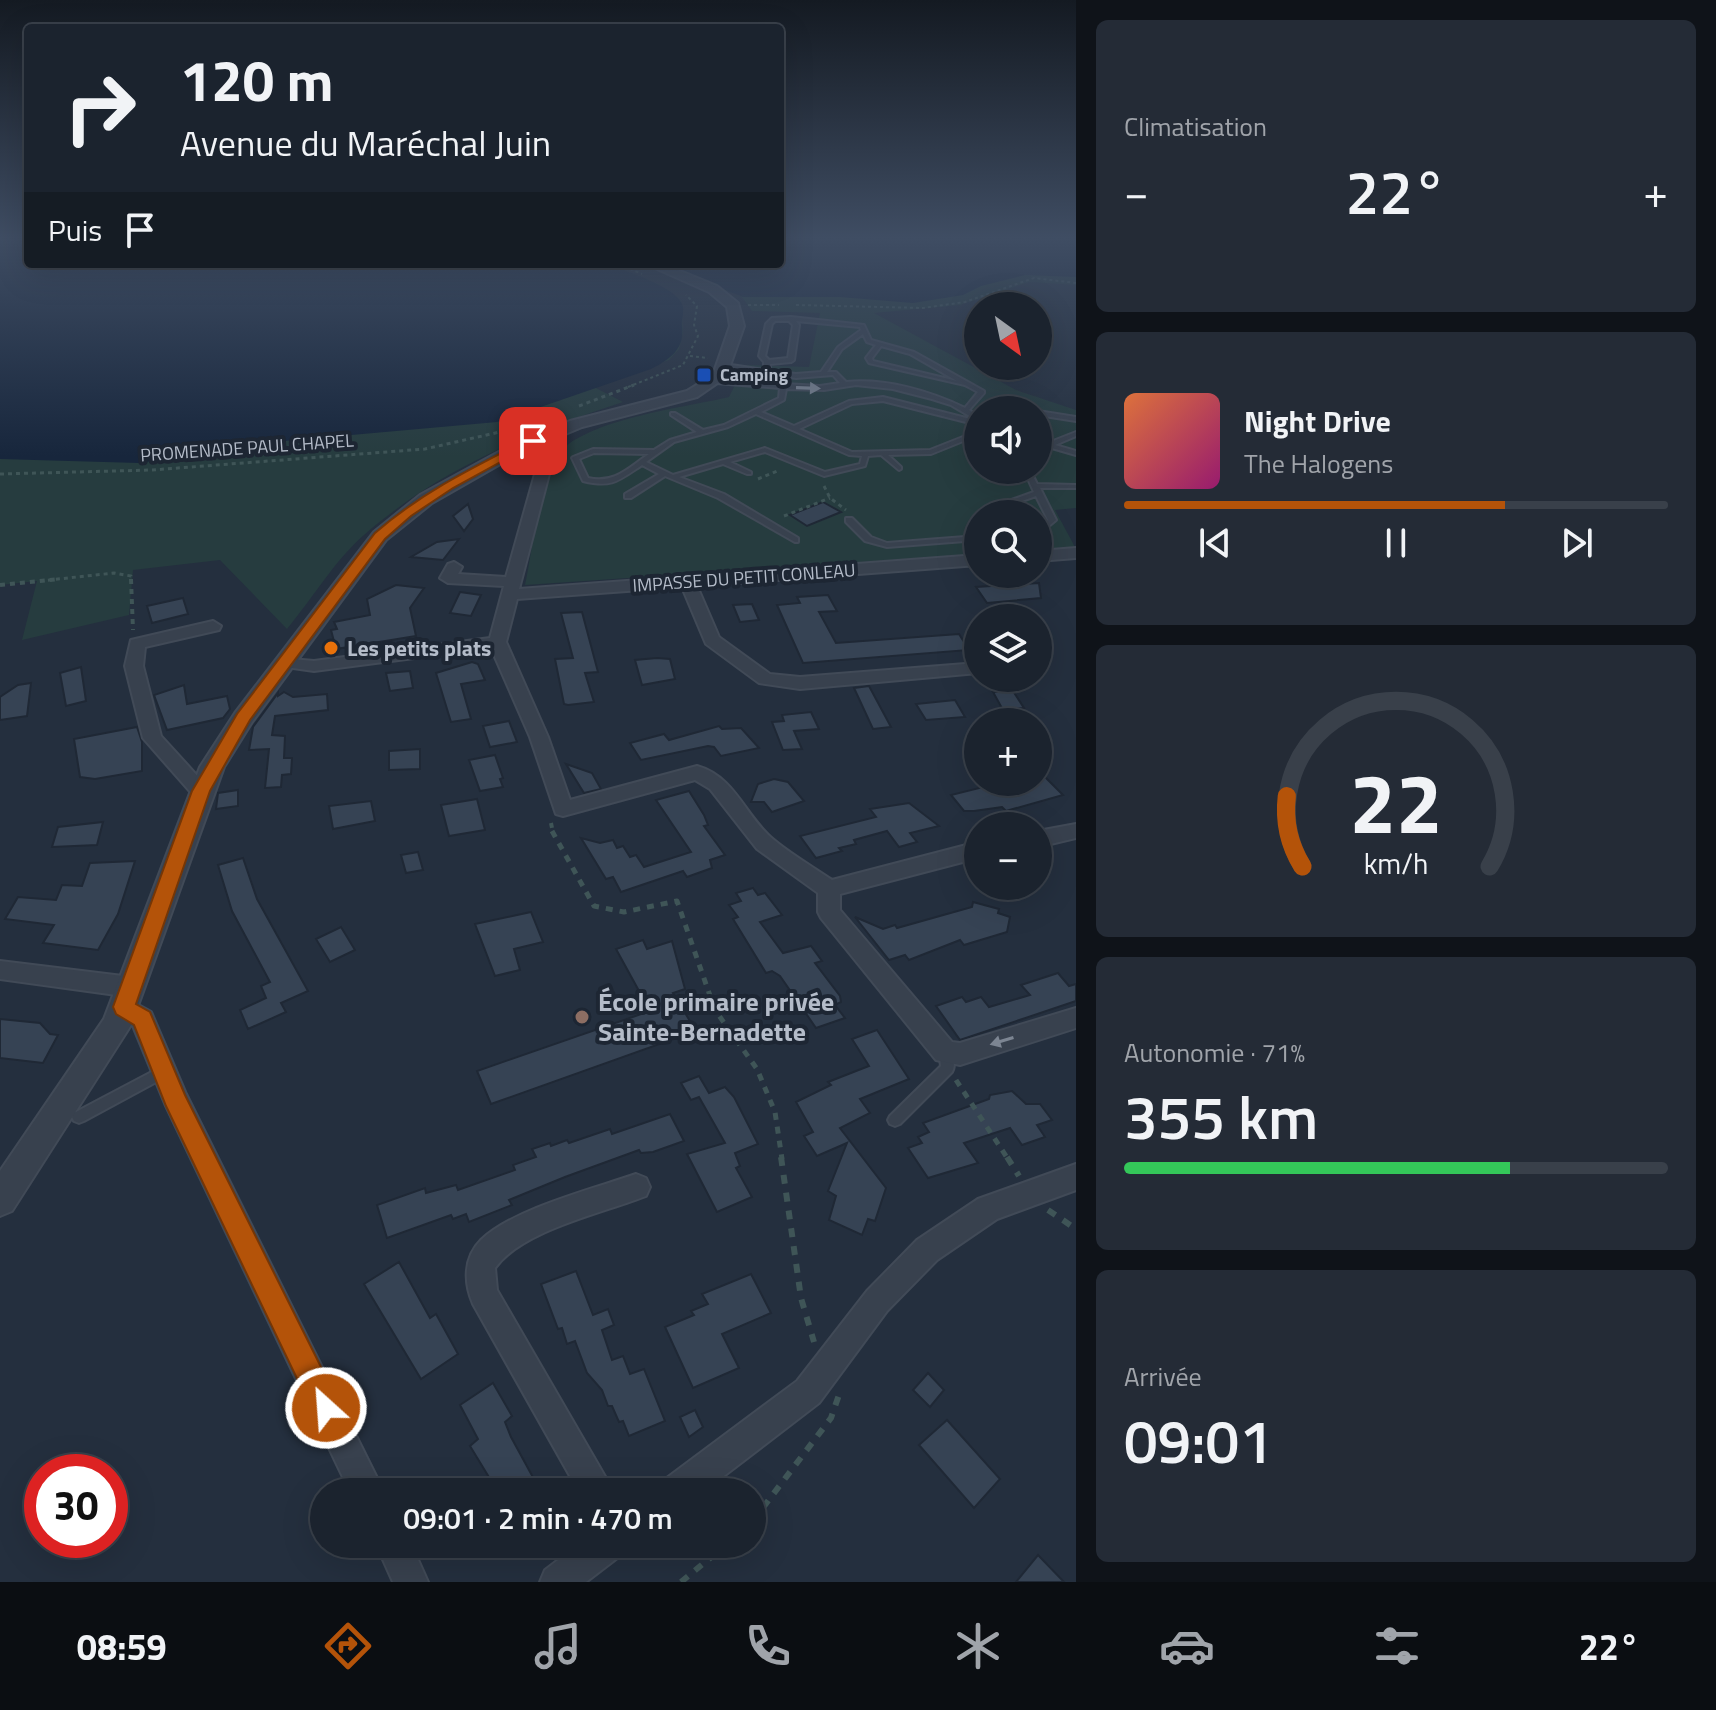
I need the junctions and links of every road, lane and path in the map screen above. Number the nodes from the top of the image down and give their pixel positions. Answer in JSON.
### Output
{"nodes":[{"id":1,"x":696,"y":310,"type":"edge"},
{"id":2,"x":734,"y":310,"type":"edge"},
{"id":3,"x":791,"y":319,"type":"junction"},
{"id":4,"x":864,"y":330,"type":"junction"},
{"id":5,"x":880,"y":343,"type":"junction"},
{"id":6,"x":767,"y":362,"type":"junction"},
{"id":7,"x":824,"y":372,"type":"junction"},
{"id":8,"x":720,"y":374,"type":"junction"},
{"id":9,"x":767,"y":374,"type":"junction"},
{"id":10,"x":844,"y":383,"type":"junction"},
{"id":11,"x":974,"y":386,"type":"junction"},
{"id":12,"x":783,"y":387,"type":"junction"},
{"id":13,"x":978,"y":396,"type":"edge"},
{"id":14,"x":579,"y":406,"type":"dead end"},
{"id":15,"x":964,"y":406,"type":"edge"},
{"id":16,"x":756,"y":412,"type":"junction"},
{"id":17,"x":673,"y":414,"type":"dead end"},
{"id":18,"x":1052,"y":415,"type":"edge"},
{"id":19,"x":964,"y":418,"type":"edge"},
{"id":20,"x":1076,"y":419,"type":"edge"},
{"id":21,"x":539,"y":421,"type":"dead end"},
{"id":22,"x":793,"y":429,"type":"junction"},
{"id":23,"x":701,"y":432,"type":"junction"},
{"id":24,"x":1076,"y":434,"type":"edge"},
{"id":25,"x":964,"y":439,"type":"edge"},
{"id":26,"x":1052,"y":444,"type":"edge"},
{"id":27,"x":1052,"y":444,"type":"edge"},
{"id":28,"x":512,"y":451,"type":"junction"},
{"id":29,"x":654,"y":452,"type":"junction"},
{"id":30,"x":882,"y":453,"type":"junction"},
{"id":31,"x":1076,"y":453,"type":"edge"},
{"id":32,"x":865,"y":456,"type":"junction"},
{"id":33,"x":641,"y":462,"type":"junction"},
{"id":34,"x":724,"y":462,"type":"junction"},
{"id":35,"x":899,"y":468,"type":"dead end"},
{"id":36,"x":749,"y":473,"type":"dead end"},
{"id":37,"x":815,"y":473,"type":"junction"},
{"id":38,"x":0,"y":474,"type":"edge"},
{"id":39,"x":662,"y":475,"type":"junction"},
{"id":40,"x":1067,"y":475,"type":"dead end"},
{"id":41,"x":672,"y":477,"type":"junction"},
{"id":42,"x":1034,"y":484,"type":"edge"},
{"id":43,"x":1036,"y":489,"type":"junction"},
{"id":44,"x":1074,"y":489,"type":"edge"},
{"id":45,"x":628,"y":496,"type":"dead end"},
{"id":46,"x":830,"y":498,"type":"junction"},
{"id":47,"x":1012,"y":500,"type":"edge"},
{"id":48,"x":1042,"y":500,"type":"edge"},
{"id":49,"x":849,"y":520,"type":"joint"},
{"id":50,"x":790,"y":525,"type":"dead end"},
{"id":51,"x":964,"y":539,"type":"edge"},
{"id":52,"x":795,"y":540,"type":"dead end"},
{"id":53,"x":1076,"y":553,"type":"edge"},
{"id":54,"x":1052,"y":555,"type":"edge"},
{"id":55,"x":964,"y":561,"type":"edge"},
{"id":56,"x":454,"y":567,"type":"dead end"},
{"id":57,"x":688,"y":583,"type":"junction"},
{"id":58,"x":0,"y":585,"type":"edge"},
{"id":59,"x":512,"y":588,"type":"junction"},
{"id":60,"x":213,"y":626,"type":"dead end"},
{"id":61,"x":497,"y":642,"type":"junction"},
{"id":62,"x":137,"y":644,"type":"junction"},
{"id":63,"x":285,"y":662,"type":"junction"},
{"id":64,"x":964,"y":669,"type":"edge"},
{"id":65,"x":201,"y":791,"type":"junction"},
{"id":66,"x":563,"y":809,"type":"junction"},
{"id":67,"x":1076,"y":831,"type":"edge"},
{"id":68,"x":1052,"y":836,"type":"edge"},
{"id":69,"x":964,"y":854,"type":"edge"},
{"id":70,"x":829,"y":889,"type":"junction"},
{"id":71,"x":0,"y":970,"type":"edge"},
{"id":72,"x":128,"y":997,"type":"junction"},
{"id":73,"x":1076,"y":1018,"type":"edge"},
{"id":74,"x":946,"y":1060,"type":"junction"},
{"id":75,"x":165,"y":1071,"type":"junction"},
{"id":76,"x":79,"y":1117,"type":"dead end"},
{"id":77,"x":895,"y":1120,"type":"dead end"},
{"id":78,"x":1076,"y":1177,"type":"edge"},
{"id":79,"x":636,"y":1187,"type":"dead end"},
{"id":80,"x":1030,"y":1194,"type":"junction"},
{"id":81,"x":0,"y":1200,"type":"edge"},
{"id":82,"x":1076,"y":1229,"type":"edge"},
{"id":83,"x":828,"y":1369,"type":"junction"},
{"id":84,"x":360,"y":1478,"type":"edge"},
{"id":85,"x":589,"y":1478,"type":"edge"},
{"id":86,"x":694,"y":1478,"type":"edge"},
{"id":87,"x":766,"y":1504,"type":"edge"},
{"id":88,"x":400,"y":1558,"type":"edge"},
{"id":89,"x":589,"y":1558,"type":"edge"},
{"id":90,"x":710,"y":1558,"type":"edge"},
{"id":91,"x":411,"y":1582,"type":"edge"},
{"id":92,"x":557,"y":1582,"type":"edge"},
{"id":93,"x":681,"y":1582,"type":"edge"}],
"edges":[{"from":1,"to":14,"type":"path"},
{"from":2,"to":8,"type":"street"},
{"from":3,"to":4,"type":"lane"},
{"from":3,"to":6,"type":"lane"},
{"from":3,"to":6,"type":"lane"},
{"from":4,"to":5,"type":"lane"},
{"from":4,"to":7,"type":"lane"},
{"from":5,"to":11,"type":"lane"},
{"from":5,"to":11,"type":"lane"},
{"from":6,"to":9,"type":"lane"},
{"from":7,"to":9,"type":"lane"},
{"from":7,"to":10,"type":"lane"},
{"from":8,"to":9,"type":"lane"},
{"from":8,"to":12,"type":"lane"},
{"from":8,"to":28,"type":"street"},
{"from":12,"to":10,"type":"lane","one_way":true},
{"from":10,"to":15,"type":"lane"},
{"from":11,"to":13,"type":"lane"},
{"from":12,"to":16,"type":"lane"},
{"from":16,"to":22,"type":"lane"},
{"from":16,"to":23,"type":"lane"},
{"from":17,"to":23,"type":"lane"},
{"from":18,"to":20,"type":"lane"},
{"from":19,"to":22,"type":"lane"},
{"from":21,"to":38,"type":"path","name":"PROMENADE PAUL CHAPEL"},
{"from":22,"to":32,"type":"lane"},
{"from":23,"to":29,"type":"lane"},
{"from":24,"to":26,"type":"lane"},
{"from":25,"to":30,"type":"lane"},
{"from":27,"to":31,"type":"lane"},
{"from":28,"to":59,"type":"street"},
{"from":28,"to":63,"type":"street"},
{"from":29,"to":33,"type":"lane"},
{"from":29,"to":33,"type":"lane"},
{"from":30,"to":32,"type":"lane"},
{"from":30,"to":35,"type":"lane"},
{"from":32,"to":37,"type":"lane"},
{"from":33,"to":39,"type":"lane"},
{"from":34,"to":36,"type":"lane"},
{"from":34,"to":37,"type":"lane"},
{"from":34,"to":41,"type":"lane"},
{"from":37,"to":46,"type":"path"},
{"from":39,"to":41,"type":"lane"},
{"from":39,"to":45,"type":"lane"},
{"from":40,"to":44,"type":"lane"},
{"from":41,"to":52,"type":"lane"},
{"from":42,"to":43,"type":"lane"},
{"from":43,"to":44,"type":"lane"},
{"from":43,"to":47,"type":"lane"},
{"from":43,"to":48,"type":"lane"},
{"from":46,"to":49,"type":"path"},
{"from":46,"to":50,"type":"path"},
{"from":49,"to":51,"type":"lane"},
{"from":53,"to":54,"type":"street"},
{"from":55,"to":57,"type":"street","name":"IMPASSE DU PETIT CONLEAU"},
{"from":56,"to":59,"type":"street","name":"IMPASSE DU PETIT CONLEAU"},
{"from":57,"to":59,"type":"street","name":"IMPASSE DU PETIT CONLEAU"},
{"from":57,"to":64,"type":"street"},
{"from":58,"to":62,"type":"path"},
{"from":59,"to":61,"type":"street"},
{"from":60,"to":62,"type":"street"},
{"from":61,"to":63,"type":"street"},
{"from":61,"to":66,"type":"street"},
{"from":62,"to":65,"type":"street"},
{"from":63,"to":65,"type":"street"},
{"from":65,"to":72,"type":"street"},
{"from":66,"to":70,"type":"street"},
{"from":66,"to":83,"type":"path"},
{"from":67,"to":68,"type":"street"},
{"from":69,"to":70,"type":"street"},
{"from":70,"to":74,"type":"street"},
{"from":71,"to":72,"type":"street"},
{"from":72,"to":75,"type":"street"},
{"from":72,"to":81,"type":"street"},
{"from":73,"to":74,"type":"street","one_way":true},
{"from":74,"to":77,"type":"lane"},
{"from":74,"to":80,"type":"path"},
{"from":75,"to":76,"type":"lane"},
{"from":75,"to":84,"type":"street"},
{"from":78,"to":80,"type":"street"},
{"from":79,"to":85,"type":"street"},
{"from":80,"to":82,"type":"path"},
{"from":80,"to":83,"type":"street"},
{"from":83,"to":86,"type":"street"},
{"from":83,"to":87,"type":"path"},
{"from":88,"to":91,"type":"street"},
{"from":89,"to":92,"type":"street"},
{"from":90,"to":93,"type":"path"}]}
